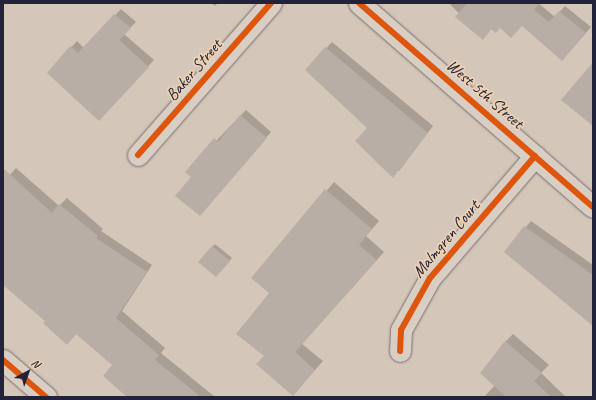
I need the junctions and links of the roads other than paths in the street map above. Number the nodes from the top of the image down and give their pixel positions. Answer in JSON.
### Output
{"nodes":[{"id":1,"x":271,"y":3,"type":"edge"},
{"id":2,"x":359,"y":3,"type":"edge"},
{"id":3,"x":138,"y":155,"type":"dead end"},
{"id":4,"x":535,"y":156,"type":"junction"},
{"id":5,"x":593,"y":207,"type":"edge"},
{"id":6,"x":400,"y":351,"type":"dead end"},
{"id":7,"x":3,"y":360,"type":"edge"},
{"id":8,"x":46,"y":397,"type":"edge"}],
"edges":[{"from":1,"to":3,"type":"street","name":"Baker Street"},
{"from":2,"to":4,"type":"street","name":"West 5th Street"},
{"from":4,"to":5,"type":"street","name":"West 5th Street"},
{"from":4,"to":6,"type":"street","name":"Malmgren Court"},
{"from":7,"to":8,"type":"street"}]}
